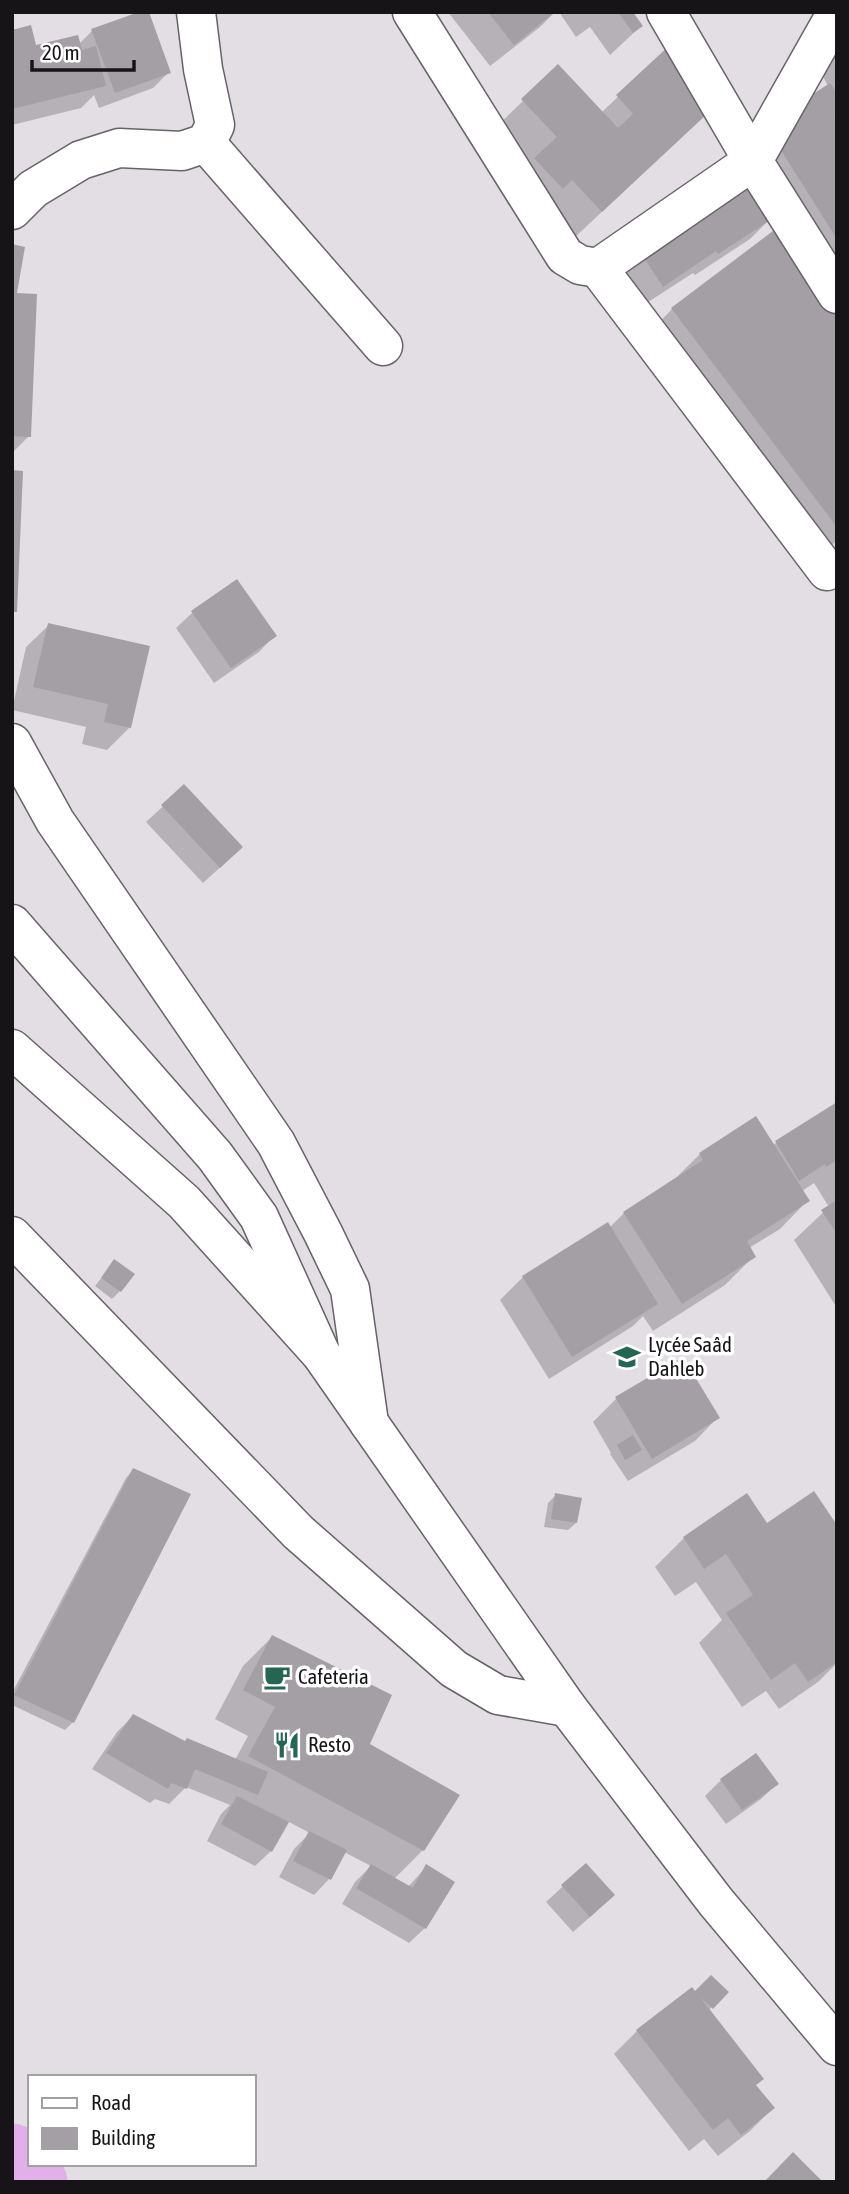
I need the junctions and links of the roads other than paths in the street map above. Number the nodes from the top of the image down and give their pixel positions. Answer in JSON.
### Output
{"nodes":[{"id":1,"x":196,"y":12,"type":"edge"},
{"id":2,"x":412,"y":12,"type":"edge"},
{"id":3,"x":666,"y":12,"type":"edge"},
{"id":4,"x":836,"y":12,"type":"edge"},
{"id":5,"x":206,"y":144,"type":"junction"},
{"id":6,"x":753,"y":161,"type":"junction"},
{"id":7,"x":12,"y":210,"type":"edge"},
{"id":8,"x":598,"y":268,"type":"junction"},
{"id":9,"x":837,"y":294,"type":"edge"},
{"id":10,"x":383,"y":346,"type":"dead end"},
{"id":11,"x":827,"y":571,"type":"dead end"},
{"id":12,"x":12,"y":743,"type":"edge"},
{"id":13,"x":12,"y":924,"type":"edge"},
{"id":14,"x":12,"y":1049,"type":"edge"},
{"id":15,"x":12,"y":1236,"type":"edge"},
{"id":16,"x":321,"y":1354,"type":"junction"},
{"id":17,"x":369,"y":1423,"type":"junction"},
{"id":18,"x":567,"y":1707,"type":"junction"},
{"id":19,"x":837,"y":2046,"type":"edge"}],
"edges":[{"from":1,"to":5,"type":"main road"},
{"from":2,"to":8,"type":"main road"},
{"from":3,"to":6,"type":"main road"},
{"from":4,"to":6,"type":"main road"},
{"from":5,"to":7,"type":"main road"},
{"from":5,"to":10,"type":"main road"},
{"from":6,"to":8,"type":"main road"},
{"from":6,"to":9,"type":"main road"},
{"from":8,"to":11,"type":"main road"},
{"from":12,"to":17,"type":"main road"},
{"from":13,"to":16,"type":"main road"},
{"from":14,"to":16,"type":"main road"},
{"from":15,"to":18,"type":"main road"},
{"from":16,"to":17,"type":"main road"},
{"from":17,"to":18,"type":"main road"},
{"from":18,"to":19,"type":"main road"}]}
